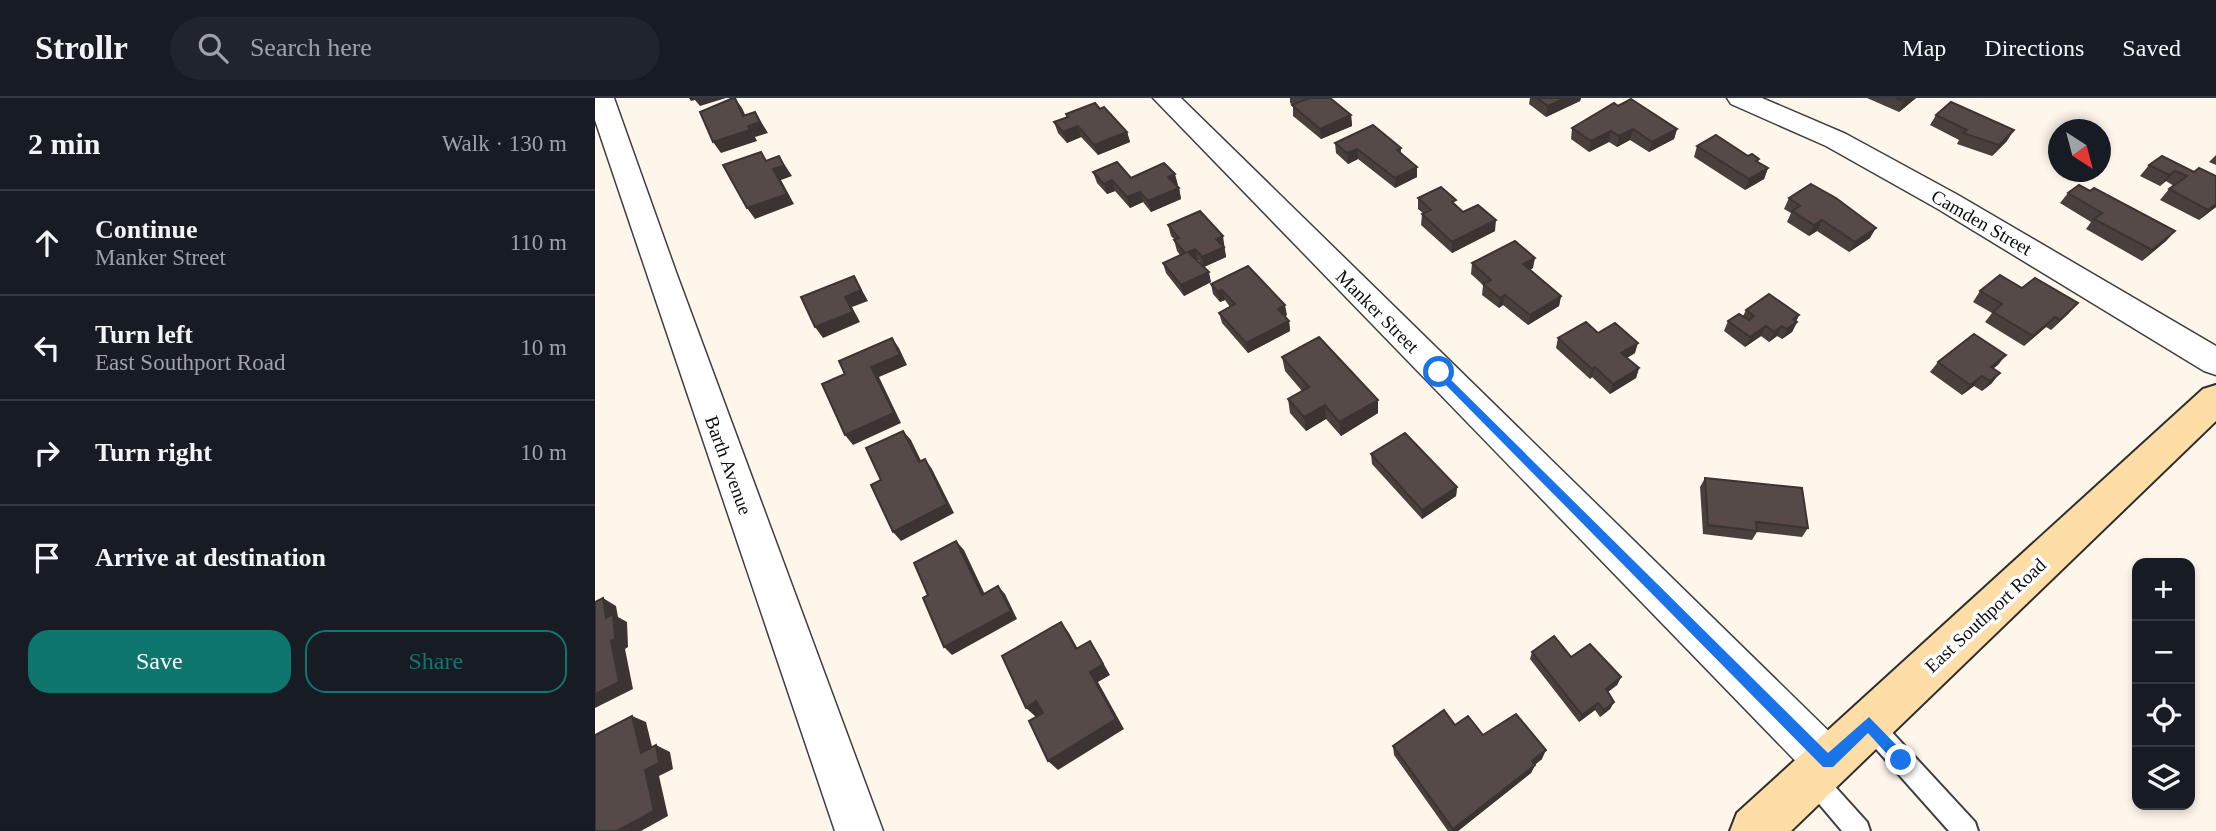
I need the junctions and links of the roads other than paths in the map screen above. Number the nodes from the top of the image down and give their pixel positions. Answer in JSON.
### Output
{"nodes":[{"id":1,"x":601,"y":98,"type":"edge"},
{"id":2,"x":1166,"y":98,"type":"edge"},
{"id":3,"x":1740,"y":98,"type":"edge"},
{"id":4,"x":2216,"y":362,"type":"edge"},
{"id":5,"x":2216,"y":399,"type":"edge"},
{"id":6,"x":1869,"y":724,"type":"junction"},
{"id":7,"x":1819,"y":770,"type":"junction"},
{"id":8,"x":859,"y":831,"type":"edge"},
{"id":9,"x":1755,"y":831,"type":"edge"},
{"id":10,"x":1858,"y":831,"type":"edge"},
{"id":11,"x":1966,"y":831,"type":"edge"}],
"edges":[{"from":1,"to":8,"type":"street","name":"Barth Avenue"},
{"from":2,"to":7,"type":"street","name":"Manker Street"},
{"from":3,"to":4,"type":"street","name":"Camden Street"},
{"from":5,"to":6,"type":"main road","name":"East Southport Road"},
{"from":6,"to":7,"type":"main road","name":"East Southport Road"},
{"from":6,"to":11,"type":"lane"},
{"from":7,"to":9,"type":"main road","name":"East Southport Road"},
{"from":7,"to":10,"type":"lane"}]}
